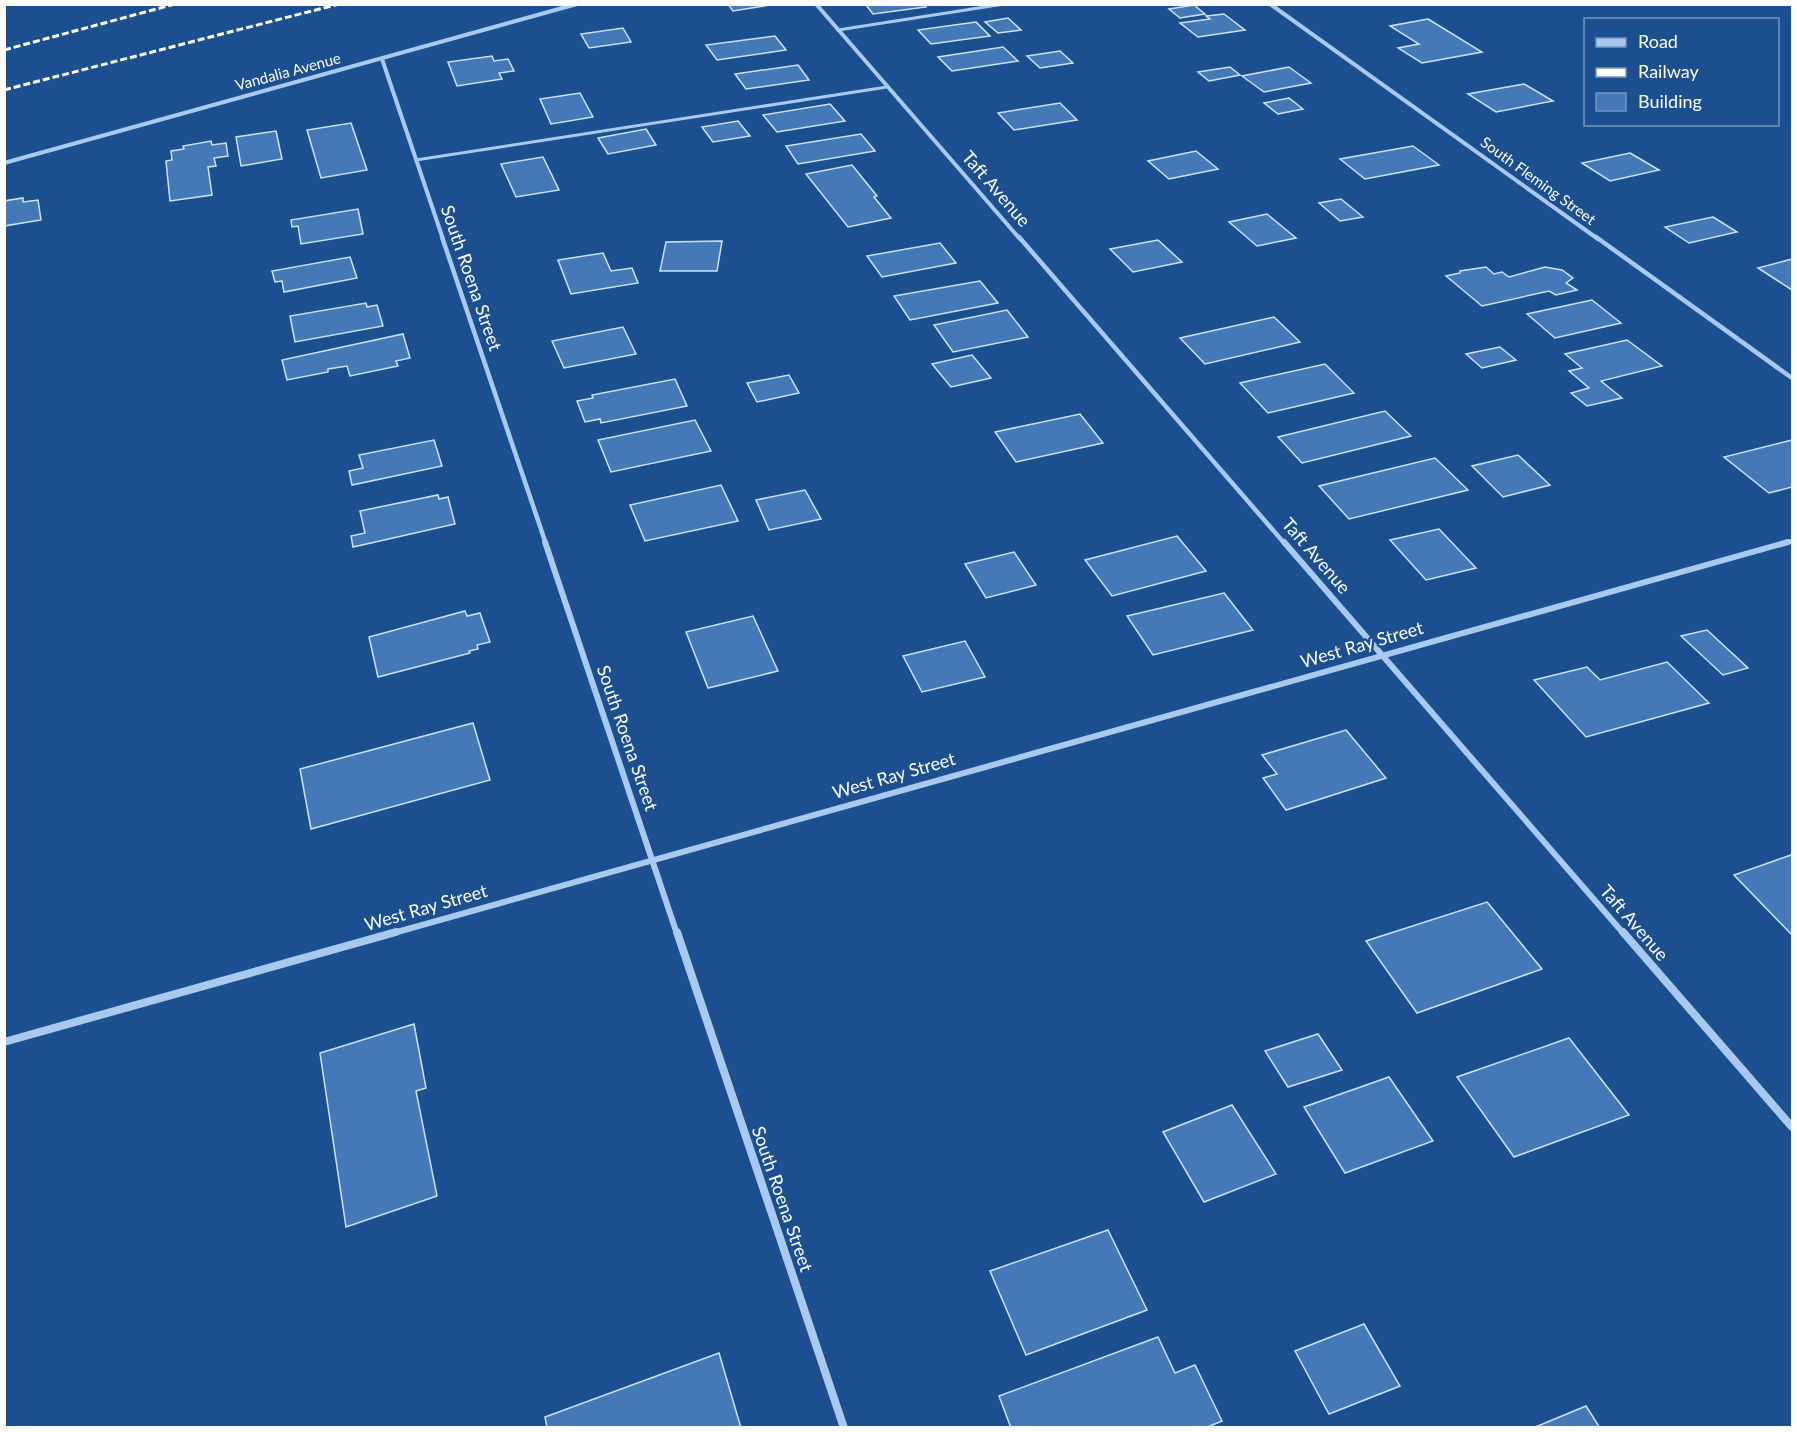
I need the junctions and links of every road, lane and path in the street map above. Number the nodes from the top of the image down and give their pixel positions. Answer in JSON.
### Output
{"nodes":[{"id":1,"x":577,"y":4,"type":"edge"},
{"id":2,"x":816,"y":4,"type":"edge"},
{"id":3,"x":1004,"y":4,"type":"edge"},
{"id":4,"x":1270,"y":4,"type":"edge"},
{"id":5,"x":838,"y":30,"type":"junction"},
{"id":6,"x":382,"y":59,"type":"junction"},
{"id":7,"x":887,"y":87,"type":"junction"},
{"id":8,"x":416,"y":160,"type":"junction"},
{"id":9,"x":4,"y":163,"type":"edge"},
{"id":10,"x":1792,"y":378,"type":"edge"},
{"id":11,"x":1792,"y":541,"type":"edge"},
{"id":12,"x":1382,"y":655,"type":"junction"},
{"id":13,"x":652,"y":860,"type":"junction"},
{"id":14,"x":4,"y":1042,"type":"edge"},
{"id":15,"x":1792,"y":1127,"type":"edge"},
{"id":16,"x":844,"y":1428,"type":"edge"}],
"edges":[{"from":1,"to":6,"type":"street","name":"Vandalia Avenue"},
{"from":2,"to":5,"type":"street","name":"Taft Avenue"},
{"from":3,"to":5,"type":"lane"},
{"from":4,"to":10,"type":"street","name":"South Fleming Street"},
{"from":5,"to":7,"type":"street","name":"Taft Avenue"},
{"from":6,"to":8,"type":"street","name":"South Roena Street"},
{"from":6,"to":9,"type":"street","name":"Vandalia Avenue"},
{"from":7,"to":8,"type":"lane"},
{"from":7,"to":12,"type":"street","name":"Taft Avenue"},
{"from":8,"to":13,"type":"street","name":"South Roena Street"},
{"from":11,"to":12,"type":"street","name":"West Ray Street"},
{"from":12,"to":13,"type":"street","name":"West Ray Street"},
{"from":12,"to":15,"type":"street","name":"Taft Avenue"},
{"from":13,"to":14,"type":"street","name":"West Ray Street"},
{"from":13,"to":16,"type":"street","name":"South Roena Street"}]}
